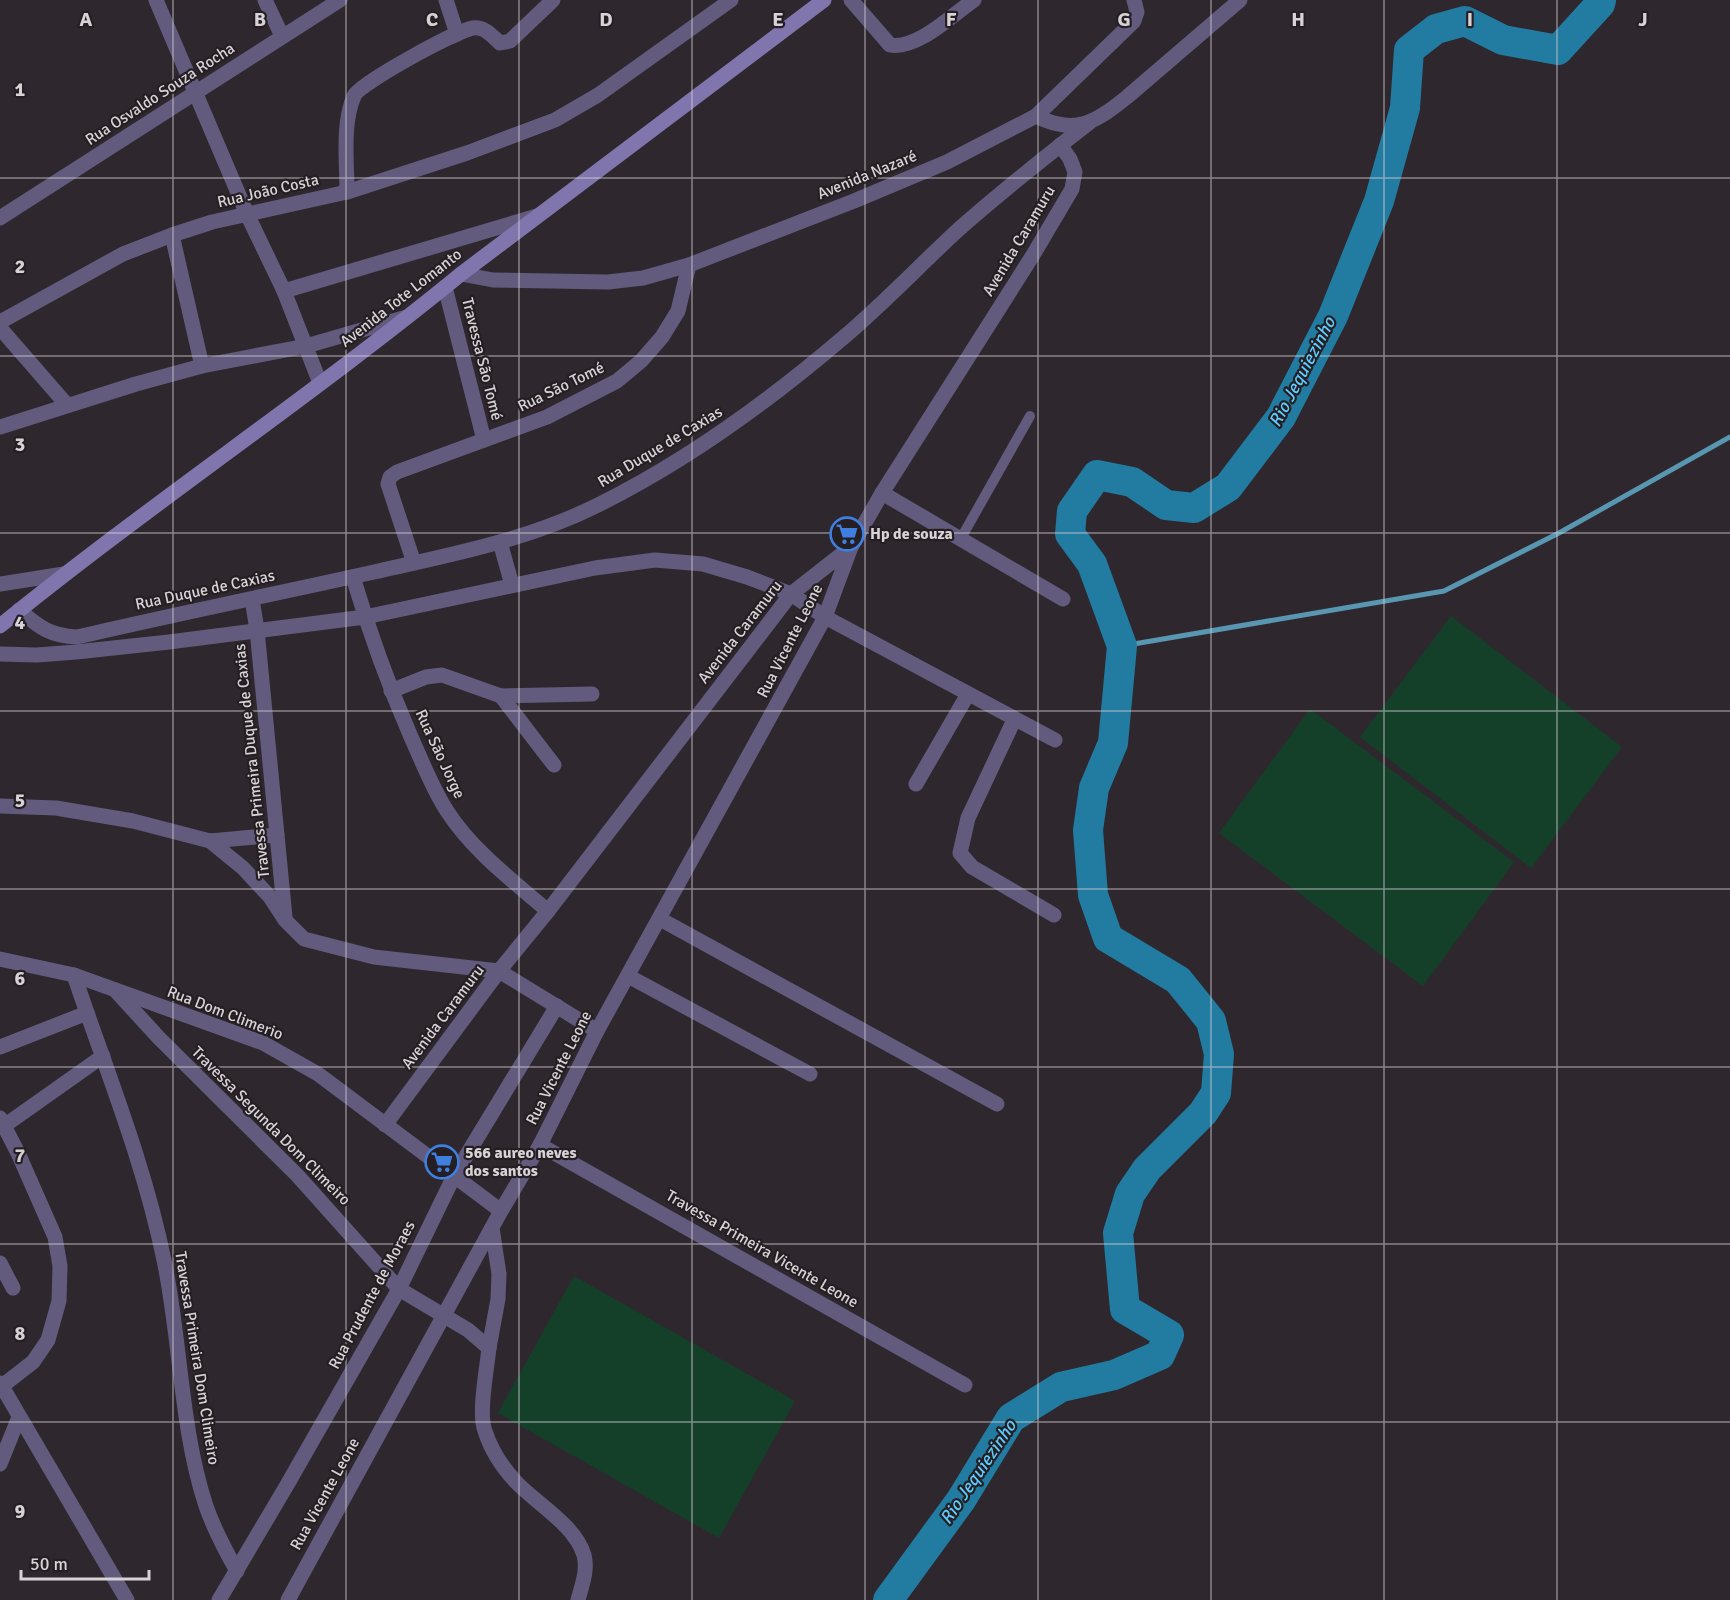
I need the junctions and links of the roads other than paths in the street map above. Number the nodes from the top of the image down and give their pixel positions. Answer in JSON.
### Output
{"nodes":[{"id":1,"x":156,"y":0,"type":"edge"},
{"id":2,"x":265,"y":0,"type":"edge"},
{"id":3,"x":339,"y":0,"type":"edge"},
{"id":4,"x":446,"y":0,"type":"edge"},
{"id":5,"x":553,"y":0,"type":"edge"},
{"id":6,"x":730,"y":0,"type":"edge"},
{"id":7,"x":824,"y":0,"type":"edge"},
{"id":8,"x":851,"y":0,"type":"edge"},
{"id":9,"x":974,"y":0,"type":"edge"},
{"id":10,"x":1134,"y":0,"type":"edge"},
{"id":11,"x":1240,"y":0,"type":"edge"},
{"id":12,"x":457,"y":34,"type":"junction"},
{"id":13,"x":282,"y":36,"type":"junction"},
{"id":14,"x":196,"y":93,"type":"junction"},
{"id":15,"x":1036,"y":116,"type":"junction"},
{"id":16,"x":1090,"y":122,"type":"junction"},
{"id":17,"x":1060,"y":145,"type":"junction"},
{"id":18,"x":347,"y":192,"type":"junction"},
{"id":19,"x":247,"y":214,"type":"junction"},
{"id":20,"x":541,"y":215,"type":"junction"},
{"id":21,"x":0,"y":218,"type":"edge"},
{"id":22,"x":172,"y":235,"type":"junction"},
{"id":23,"x":690,"y":265,"type":"junction"},
{"id":24,"x":461,"y":274,"type":"junction"},
{"id":25,"x":445,"y":287,"type":"junction"},
{"id":26,"x":284,"y":291,"type":"junction"},
{"id":27,"x":410,"y":316,"type":"junction"},
{"id":28,"x":0,"y":322,"type":"edge"},
{"id":29,"x":0,"y":328,"type":"edge"},
{"id":30,"x":306,"y":346,"type":"junction"},
{"id":31,"x":202,"y":366,"type":"junction"},
{"id":32,"x":320,"y":383,"type":"junction"},
{"id":33,"x":68,"y":405,"type":"junction"},
{"id":34,"x":1030,"y":416,"type":"dead end"},
{"id":35,"x":0,"y":427,"type":"edge"},
{"id":36,"x":484,"y":440,"type":"junction"},
{"id":37,"x":882,"y":493,"type":"junction"},
{"id":38,"x":960,"y":540,"type":"junction"},
{"id":39,"x":500,"y":542,"type":"junction"},
{"id":40,"x":850,"y":547,"type":"junction"},
{"id":41,"x":414,"y":563,"type":"junction"},
{"id":42,"x":64,"y":574,"type":"junction"},
{"id":43,"x":353,"y":577,"type":"junction"},
{"id":44,"x":0,"y":584,"type":"edge"},
{"id":45,"x":512,"y":585,"type":"junction"},
{"id":46,"x":790,"y":594,"type":"junction"},
{"id":47,"x":252,"y":599,"type":"junction"},
{"id":48,"x":1063,"y":599,"type":"dead end"},
{"id":49,"x":20,"y":610,"type":"junction"},
{"id":50,"x":365,"y":617,"type":"junction"},
{"id":51,"x":825,"y":617,"type":"junction"},
{"id":52,"x":0,"y":626,"type":"edge"},
{"id":53,"x":257,"y":630,"type":"junction"},
{"id":54,"x":77,"y":644,"type":"junction"},
{"id":55,"x":0,"y":654,"type":"edge"},
{"id":56,"x":392,"y":691,"type":"junction"},
{"id":57,"x":592,"y":694,"type":"dead end"},
{"id":58,"x":968,"y":694,"type":"junction"},
{"id":59,"x":501,"y":696,"type":"junction"},
{"id":60,"x":1014,"y":720,"type":"junction"},
{"id":61,"x":1055,"y":740,"type":"dead end"},
{"id":62,"x":554,"y":765,"type":"dead end"},
{"id":63,"x":916,"y":784,"type":"dead end"},
{"id":64,"x":0,"y":806,"type":"edge"},
{"id":65,"x":277,"y":835,"type":"junction"},
{"id":66,"x":210,"y":841,"type":"junction"},
{"id":67,"x":548,"y":911,"type":"junction"},
{"id":68,"x":1054,"y":915,"type":"dead end"},
{"id":69,"x":660,"y":919,"type":"junction"},
{"id":70,"x":285,"y":920,"type":"junction"},
{"id":71,"x":0,"y":959,"type":"edge"},
{"id":72,"x":499,"y":971,"type":"junction"},
{"id":73,"x":74,"y":975,"type":"junction"},
{"id":74,"x":628,"y":976,"type":"junction"},
{"id":75,"x":115,"y":990,"type":"junction"},
{"id":76,"x":557,"y":1006,"type":"junction"},
{"id":77,"x":87,"y":1013,"type":"junction"},
{"id":78,"x":597,"y":1031,"type":"junction"},
{"id":79,"x":0,"y":1047,"type":"edge"},
{"id":80,"x":103,"y":1056,"type":"junction"},
{"id":81,"x":810,"y":1074,"type":"dead end"},
{"id":82,"x":997,"y":1104,"type":"dead end"},
{"id":83,"x":2,"y":1122,"type":"edge"},
{"id":84,"x":385,"y":1125,"type":"junction"},
{"id":85,"x":540,"y":1144,"type":"junction"},
{"id":86,"x":6,"y":1145,"type":"edge"},
{"id":87,"x":454,"y":1176,"type":"junction"},
{"id":88,"x":501,"y":1211,"type":"junction"},
{"id":89,"x":492,"y":1228,"type":"junction"},
{"id":90,"x":0,"y":1263,"type":"edge"},
{"id":91,"x":13,"y":1288,"type":"dead end"},
{"id":92,"x":399,"y":1289,"type":"junction"},
{"id":93,"x":443,"y":1317,"type":"junction"},
{"id":94,"x":489,"y":1348,"type":"junction"},
{"id":95,"x":1,"y":1385,"type":"edge"},
{"id":96,"x":965,"y":1385,"type":"dead end"},
{"id":97,"x":19,"y":1417,"type":"junction"},
{"id":98,"x":0,"y":1464,"type":"edge"},
{"id":99,"x":237,"y":1571,"type":"junction"},
{"id":100,"x":125,"y":1599,"type":"edge"},
{"id":101,"x":219,"y":1600,"type":"edge"},
{"id":102,"x":288,"y":1600,"type":"edge"},
{"id":103,"x":578,"y":1600,"type":"edge"}],
"edges":[{"from":1,"to":14,"type":"street"},
{"from":2,"to":13,"type":"street"},
{"from":3,"to":13,"type":"street","name":"Rua Osvaldo Souza Rocha"},
{"from":4,"to":12,"type":"street"},
{"from":5,"to":12,"type":"street"},
{"from":6,"to":18,"type":"street","name":"Rua João Costa"},
{"from":7,"to":20,"type":"main road","name":"Avenida Tote Lomanto"},
{"from":8,"to":9,"type":"street"},
{"from":10,"to":15,"type":"street","name":"Avenida Nazaré"},
{"from":11,"to":16,"type":"street"},
{"from":12,"to":18,"type":"street"},
{"from":13,"to":14,"type":"street","name":"Rua Osvaldo Souza Rocha"},
{"from":14,"to":19,"type":"street"},
{"from":14,"to":21,"type":"street","name":"Rua Osvaldo Souza Rocha"},
{"from":15,"to":16,"type":"street"},
{"from":15,"to":23,"type":"street","name":"Avenida Nazaré"},
{"from":16,"to":17,"type":"street","name":"Rua Duque de Caxias"},
{"from":17,"to":37,"type":"street","name":"Avenida Caramuru"},
{"from":17,"to":39,"type":"street","name":"Rua Duque de Caxias"},
{"from":18,"to":19,"type":"street","name":"Rua João Costa"},
{"from":19,"to":22,"type":"street","name":"Rua João Costa"},
{"from":19,"to":26,"type":"street"},
{"from":20,"to":24,"type":"main road","name":"Avenida Tote Lomanto"},
{"from":20,"to":26,"type":"street"},
{"from":22,"to":28,"type":"street","name":"Rua João Costa"},
{"from":22,"to":31,"type":"street"},
{"from":23,"to":24,"type":"street","name":"Avenida Nazaré"},
{"from":23,"to":36,"type":"street","name":"Rua São Tomé"},
{"from":24,"to":25,"type":"main road","name":"Avenida Tote Lomanto"},
{"from":25,"to":27,"type":"main road","name":"Avenida Tote Lomanto"},
{"from":25,"to":36,"type":"street","name":"Travessa São Tomé"},
{"from":26,"to":30,"type":"street"},
{"from":27,"to":30,"type":"street"},
{"from":27,"to":32,"type":"main road","name":"Avenida Tote Lomanto"},
{"from":29,"to":33,"type":"street"},
{"from":30,"to":31,"type":"street"},
{"from":30,"to":32,"type":"street"},
{"from":31,"to":33,"type":"street"},
{"from":32,"to":42,"type":"main road","name":"Avenida Tote Lomanto"},
{"from":33,"to":35,"type":"street"},
{"from":34,"to":38,"type":"lane"},
{"from":36,"to":41,"type":"street","name":"Rua São Tomé"},
{"from":37,"to":38,"type":"street"},
{"from":37,"to":40,"type":"street","name":"Avenida Caramuru"},
{"from":38,"to":48,"type":"street"},
{"from":39,"to":41,"type":"street","name":"Rua Duque de Caxias"},
{"from":39,"to":45,"type":"street"},
{"from":40,"to":46,"type":"street","name":"Avenida Caramuru"},
{"from":40,"to":51,"type":"street","name":"Rua Vicente Leone"},
{"from":41,"to":43,"type":"street","name":"Rua Duque de Caxias"},
{"from":42,"to":44,"type":"street"},
{"from":42,"to":49,"type":"main road","name":"Avenida Tote Lomanto"},
{"from":43,"to":47,"type":"street","name":"Rua Duque de Caxias"},
{"from":43,"to":50,"type":"street","name":"Rua São Jorge"},
{"from":45,"to":46,"type":"street","name":"Rua Duque de Caxias"},
{"from":45,"to":50,"type":"street","name":"Rua Duque de Caxias"},
{"from":46,"to":51,"type":"street","name":"Rua Duque de Caxias"},
{"from":46,"to":67,"type":"street","name":"Avenida Caramuru"},
{"from":47,"to":53,"type":"street","name":"Travessa Primeira Duque de Caxias"},
{"from":47,"to":54,"type":"street","name":"Rua Duque de Caxias"},
{"from":49,"to":52,"type":"main road","name":"Avenida Tote Lomanto"},
{"from":49,"to":54,"type":"street","name":"Rua Duque de Caxias"},
{"from":50,"to":53,"type":"street","name":"Rua Duque de Caxias"},
{"from":50,"to":56,"type":"street","name":"Rua São Jorge"},
{"from":51,"to":58,"type":"street","name":"Rua Duque de Caxias"},
{"from":51,"to":69,"type":"street","name":"Rua Vicente Leone"},
{"from":53,"to":54,"type":"street","name":"Rua Duque de Caxias"},
{"from":53,"to":65,"type":"street","name":"Travessa Primeira Duque de Caxias"},
{"from":54,"to":55,"type":"street","name":"Rua Duque de Caxias"},
{"from":56,"to":59,"type":"street"},
{"from":56,"to":67,"type":"street","name":"Rua São Jorge"},
{"from":57,"to":59,"type":"street"},
{"from":58,"to":60,"type":"street","name":"Rua Duque de Caxias"},
{"from":58,"to":63,"type":"street"},
{"from":59,"to":62,"type":"street"},
{"from":60,"to":61,"type":"street","name":"Rua Duque de Caxias"},
{"from":60,"to":68,"type":"street"},
{"from":64,"to":66,"type":"street"},
{"from":65,"to":66,"type":"street"},
{"from":65,"to":70,"type":"street","name":"Travessa Primeira Duque de Caxias"},
{"from":66,"to":70,"type":"street"},
{"from":67,"to":72,"type":"street","name":"Avenida Caramuru"},
{"from":69,"to":74,"type":"street","name":"Rua Vicente Leone"},
{"from":69,"to":82,"type":"street"},
{"from":70,"to":72,"type":"street"},
{"from":71,"to":73,"type":"street","name":"Rua Dom Climerio"},
{"from":72,"to":76,"type":"street"},
{"from":72,"to":84,"type":"street","name":"Avenida Caramuru"},
{"from":73,"to":75,"type":"street","name":"Rua Dom Climerio"},
{"from":73,"to":77,"type":"street","name":"Travessa Primeira Dom Climeiro"},
{"from":74,"to":78,"type":"street","name":"Rua Vicente Leone"},
{"from":74,"to":81,"type":"street"},
{"from":75,"to":84,"type":"street","name":"Rua Dom Climerio"},
{"from":75,"to":92,"type":"street","name":"Travessa Segunda Dom Climeiro"},
{"from":76,"to":78,"type":"street"},
{"from":76,"to":87,"type":"street","name":"Rua Prudente de Moraes"},
{"from":77,"to":79,"type":"street"},
{"from":77,"to":80,"type":"street","name":"Travessa Primeira Dom Climeiro"},
{"from":78,"to":85,"type":"street","name":"Rua Vicente Leone"},
{"from":80,"to":83,"type":"street"},
{"from":80,"to":99,"type":"street","name":"Travessa Primeira Dom Climeiro"},
{"from":83,"to":86,"type":"street"},
{"from":84,"to":87,"type":"street","name":"Rua Dom Climerio"},
{"from":85,"to":88,"type":"street","name":"Rua Vicente Leone"},
{"from":85,"to":96,"type":"street","name":"Travessa Primeira Vicente Leone"},
{"from":86,"to":95,"type":"street"},
{"from":87,"to":88,"type":"street","name":"Rua Dom Climerio"},
{"from":87,"to":92,"type":"street","name":"Rua Prudente de Moraes"},
{"from":88,"to":89,"type":"street","name":"Rua Vicente Leone"},
{"from":89,"to":93,"type":"street","name":"Rua Vicente Leone"},
{"from":89,"to":94,"type":"street"},
{"from":90,"to":91,"type":"street"},
{"from":92,"to":93,"type":"street","name":"Travessa Segunda Dom Climeiro"},
{"from":92,"to":99,"type":"street","name":"Rua Prudente de Moraes"},
{"from":93,"to":94,"type":"street","name":"Travessa Segunda Dom Climeiro"},
{"from":93,"to":102,"type":"street","name":"Rua Vicente Leone"},
{"from":94,"to":103,"type":"street"},
{"from":95,"to":97,"type":"street"},
{"from":97,"to":98,"type":"street"},
{"from":97,"to":100,"type":"street"},
{"from":99,"to":101,"type":"street","name":"Rua Prudente de Moraes"}]}
